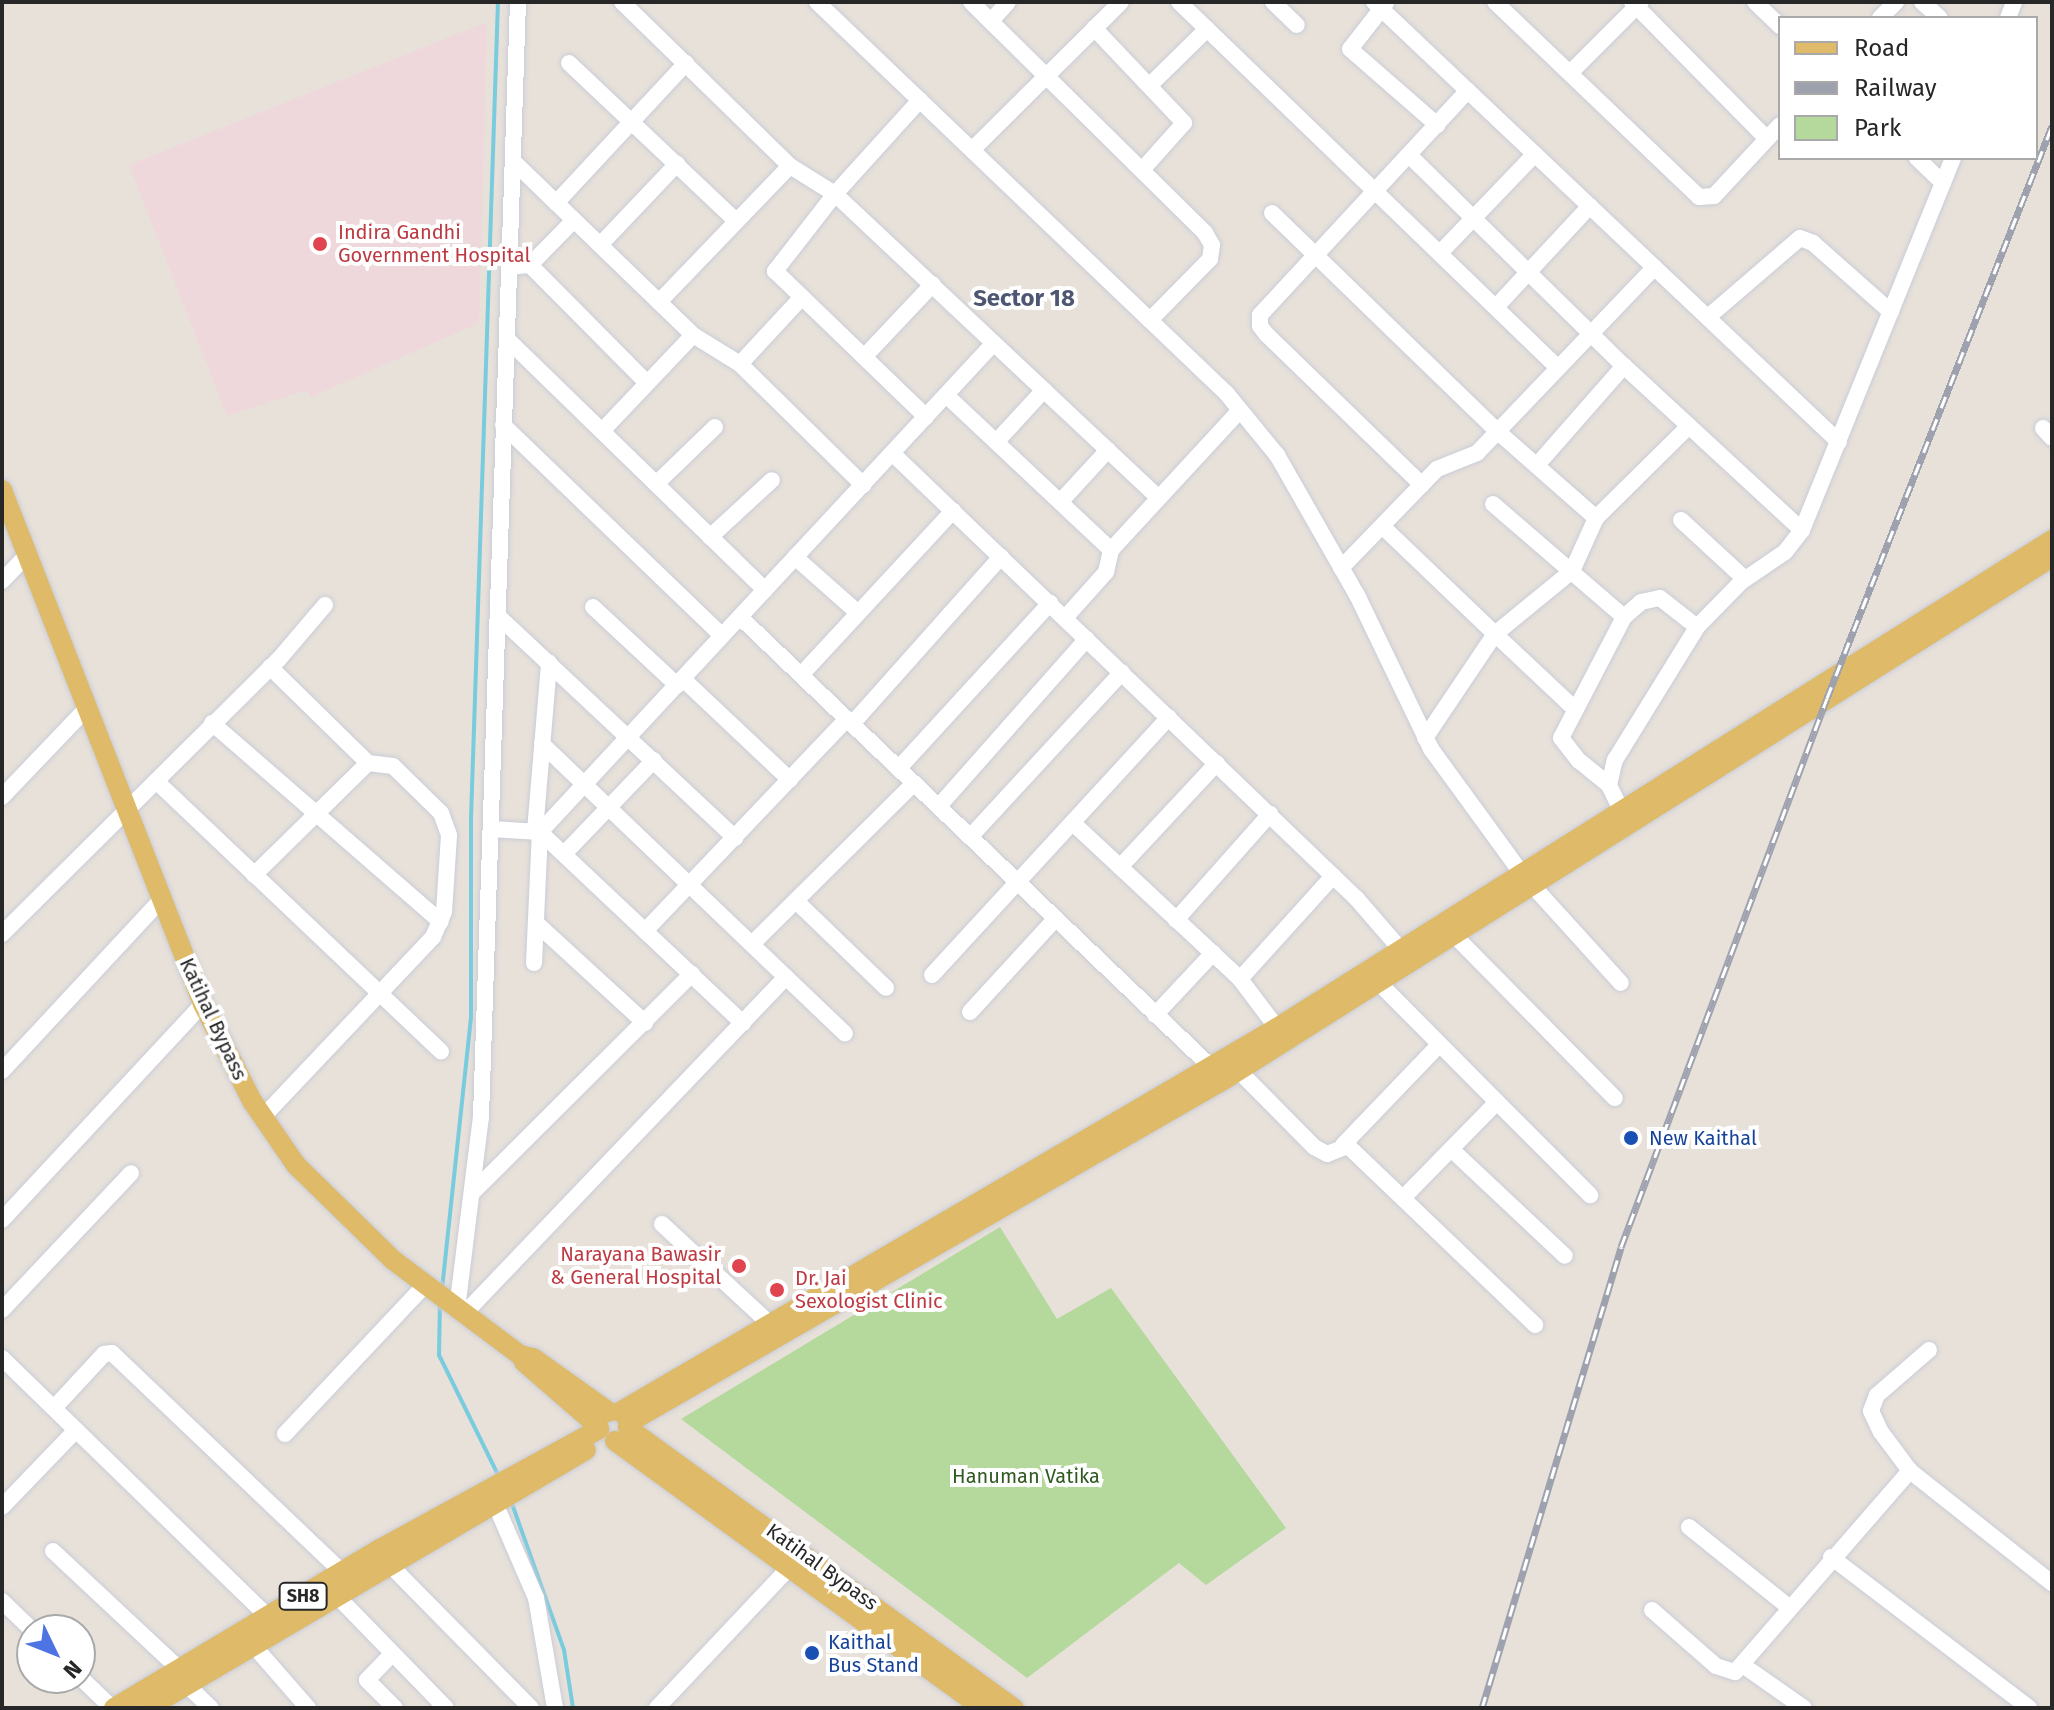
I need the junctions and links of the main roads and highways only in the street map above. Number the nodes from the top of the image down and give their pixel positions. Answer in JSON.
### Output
{"nodes":[{"id":1,"x":3,"y":497,"type":"edge"},
{"id":2,"x":2052,"y":540,"type":"edge"},
{"id":3,"x":2052,"y":557,"type":"edge"},
{"id":4,"x":1626,"y":820,"type":"junction"},
{"id":5,"x":1528,"y":880,"type":"junction"},
{"id":6,"x":1405,"y":955,"type":"junction"},
{"id":7,"x":1226,"y":1065,"type":"junction"},
{"id":8,"x":613,"y":1426,"type":"junction"},
{"id":9,"x":502,"y":1490,"type":"junction"},
{"id":10,"x":183,"y":1677,"type":"junction"},
{"id":11,"x":113,"y":1708,"type":"edge"},
{"id":12,"x":148,"y":1708,"type":"edge"},
{"id":13,"x":983,"y":1708,"type":"edge"},
{"id":14,"x":1014,"y":1708,"type":"edge"}],
"edges":[{"from":1,"to":8,"type":"main road","name":"Katihal Bypass"},
{"from":2,"to":4,"type":"main road"},
{"from":3,"to":4,"type":"main road"},
{"from":4,"to":5,"type":"main road"},
{"from":5,"to":6,"type":"main road"},
{"from":5,"to":6,"type":"main road"},
{"from":6,"to":7,"type":"main road"},
{"from":6,"to":7,"type":"main road"},
{"from":7,"to":8,"type":"main road"},
{"from":7,"to":8,"type":"main road"},
{"from":8,"to":9,"type":"main road","number":"SH8"},
{"from":8,"to":13,"type":"main road","name":"Katihal Bypass"},
{"from":8,"to":14,"type":"main road","name":"Katihal Bypass"},
{"from":9,"to":10,"type":"main road","number":"SH8"},
{"from":9,"to":10,"type":"main road","number":"SH8"},
{"from":10,"to":11,"type":"main road","number":"SH8"},
{"from":10,"to":12,"type":"main road","number":"SH8"}]}
